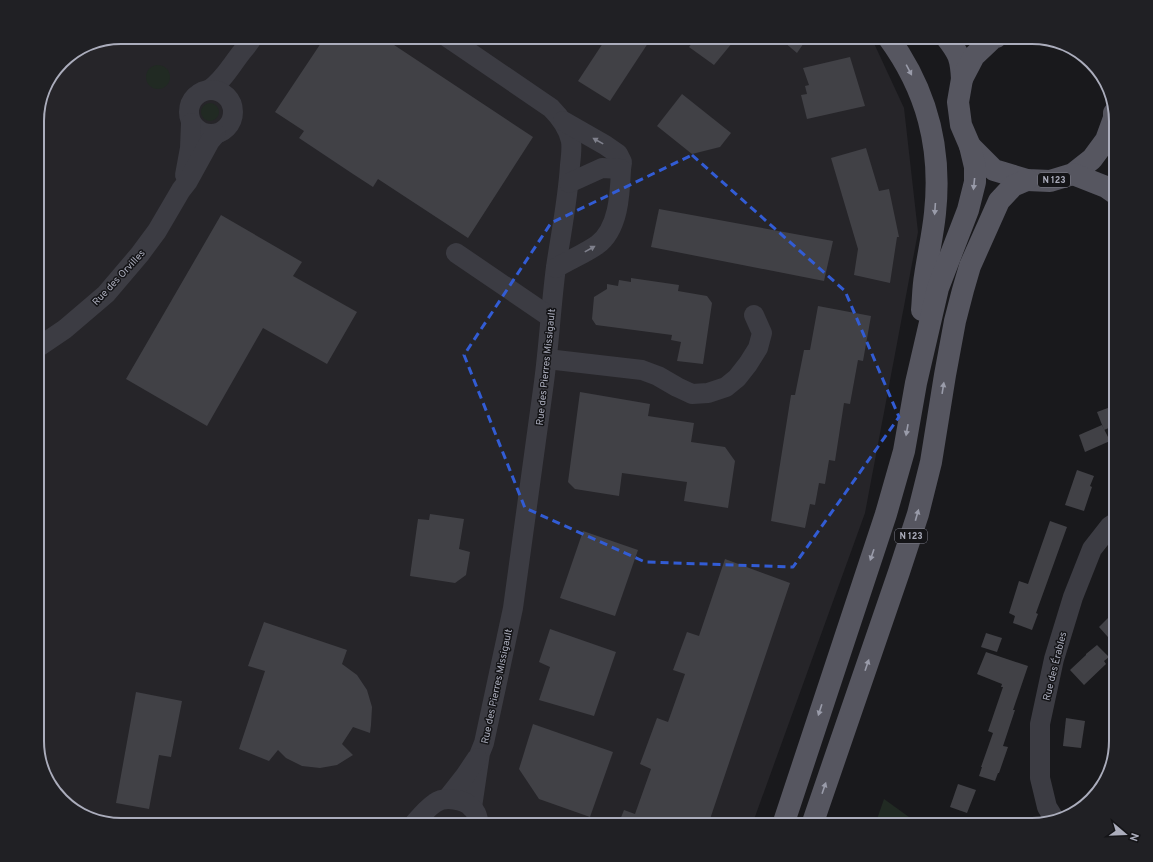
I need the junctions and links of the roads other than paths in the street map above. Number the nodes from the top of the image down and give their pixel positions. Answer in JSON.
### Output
{"nodes":[{"id":1,"x":248,"y":44,"type":"edge"},
{"id":2,"x":250,"y":44,"type":"edge"},
{"id":3,"x":457,"y":44,"type":"edge"},
{"id":4,"x":893,"y":44,"type":"edge"},
{"id":5,"x":952,"y":44,"type":"edge"},
{"id":6,"x":987,"y":44,"type":"edge"},
{"id":7,"x":962,"y":79,"type":"junction"},
{"id":8,"x":209,"y":90,"type":"junction"},
{"id":9,"x":231,"y":106,"type":"junction"},
{"id":10,"x":563,"y":121,"type":"junction"},
{"id":11,"x":191,"y":123,"type":"junction"},
{"id":12,"x":1109,"y":131,"type":"edge"},
{"id":13,"x":216,"y":134,"type":"junction"},
{"id":14,"x":970,"y":146,"type":"junction"},
{"id":15,"x":621,"y":169,"type":"junction"},
{"id":16,"x":1073,"y":174,"type":"junction"},
{"id":17,"x":1027,"y":180,"type":"junction"},
{"id":18,"x":569,"y":183,"type":"junction"},
{"id":19,"x":1109,"y":189,"type":"edge"},
{"id":20,"x":181,"y":190,"type":"junction"},
{"id":21,"x":456,"y":253,"type":"dead end"},
{"id":22,"x":556,"y":268,"type":"junction"},
{"id":23,"x":754,"y":315,"type":"dead end"},
{"id":24,"x":550,"y":318,"type":"junction"},
{"id":25,"x":44,"y":343,"type":"edge"},
{"id":26,"x":547,"y":359,"type":"junction"},
{"id":27,"x":916,"y":383,"type":"junction"},
{"id":28,"x":1109,"y":527,"type":"edge"},
{"id":29,"x":480,"y":753,"type":"junction"},
{"id":30,"x":447,"y":799,"type":"junction"},
{"id":31,"x":1052,"y":815,"type":"edge"},
{"id":32,"x":419,"y":818,"type":"edge"},
{"id":33,"x":476,"y":818,"type":"edge"},
{"id":34,"x":478,"y":818,"type":"edge"},
{"id":35,"x":785,"y":818,"type":"edge"},
{"id":36,"x":814,"y":818,"type":"edge"}],
"edges":[{"from":1,"to":8,"type":"street"},
{"from":2,"to":9,"type":"street"},
{"from":3,"to":10,"type":"street","name":"Rue des Pierres Missigault"},
{"from":4,"to":27,"type":"main road","one_way":true},
{"from":5,"to":7,"type":"main road"},
{"from":6,"to":7,"type":"main road","number":"N 123"},
{"from":7,"to":14,"type":"main road","number":"N 123"},
{"from":8,"to":9,"type":"street"},
{"from":8,"to":11,"type":"street"},
{"from":9,"to":13,"type":"street"},
{"from":15,"to":10,"type":"street","one_way":true},
{"from":10,"to":18,"type":"street","name":"Rue des Pierres Missigault"},
{"from":11,"to":13,"type":"street"},
{"from":11,"to":20,"type":"street","name":"Rue des Orvilles"},
{"from":12,"to":16,"type":"main road","number":"N 123"},
{"from":13,"to":20,"type":"street","name":"Rue des Orvilles"},
{"from":14,"to":17,"type":"main road","number":"N 123"},
{"from":14,"to":27,"type":"main road","number":"N 123","one_way":true},
{"from":15,"to":18,"type":"street"},
{"from":22,"to":15,"type":"street","one_way":true},
{"from":16,"to":17,"type":"main road","number":"N 123"},
{"from":16,"to":19,"type":"main road"},
{"from":36,"to":17,"type":"main road","number":"N 123","one_way":true},
{"from":18,"to":22,"type":"street","name":"Rue des Pierres Missigault"},
{"from":20,"to":25,"type":"street","name":"Rue des Orvilles"},
{"from":21,"to":24,"type":"street"},
{"from":22,"to":24,"type":"street","name":"Rue des Pierres Missigault"},
{"from":23,"to":26,"type":"street"},
{"from":24,"to":26,"type":"street","name":"Rue des Pierres Missigault"},
{"from":26,"to":29,"type":"street","name":"Rue des Pierres Missigault"},
{"from":27,"to":35,"type":"main road","number":"N 123","one_way":true},
{"from":28,"to":31,"type":"street","name":"Rue des Érables"},
{"from":29,"to":30,"type":"street","name":"Rue des Pierres Missigault"},
{"from":29,"to":34,"type":"street","name":"Rue des Pierres Missigault"},
{"from":30,"to":32,"type":"street"},
{"from":30,"to":33,"type":"street"}]}
